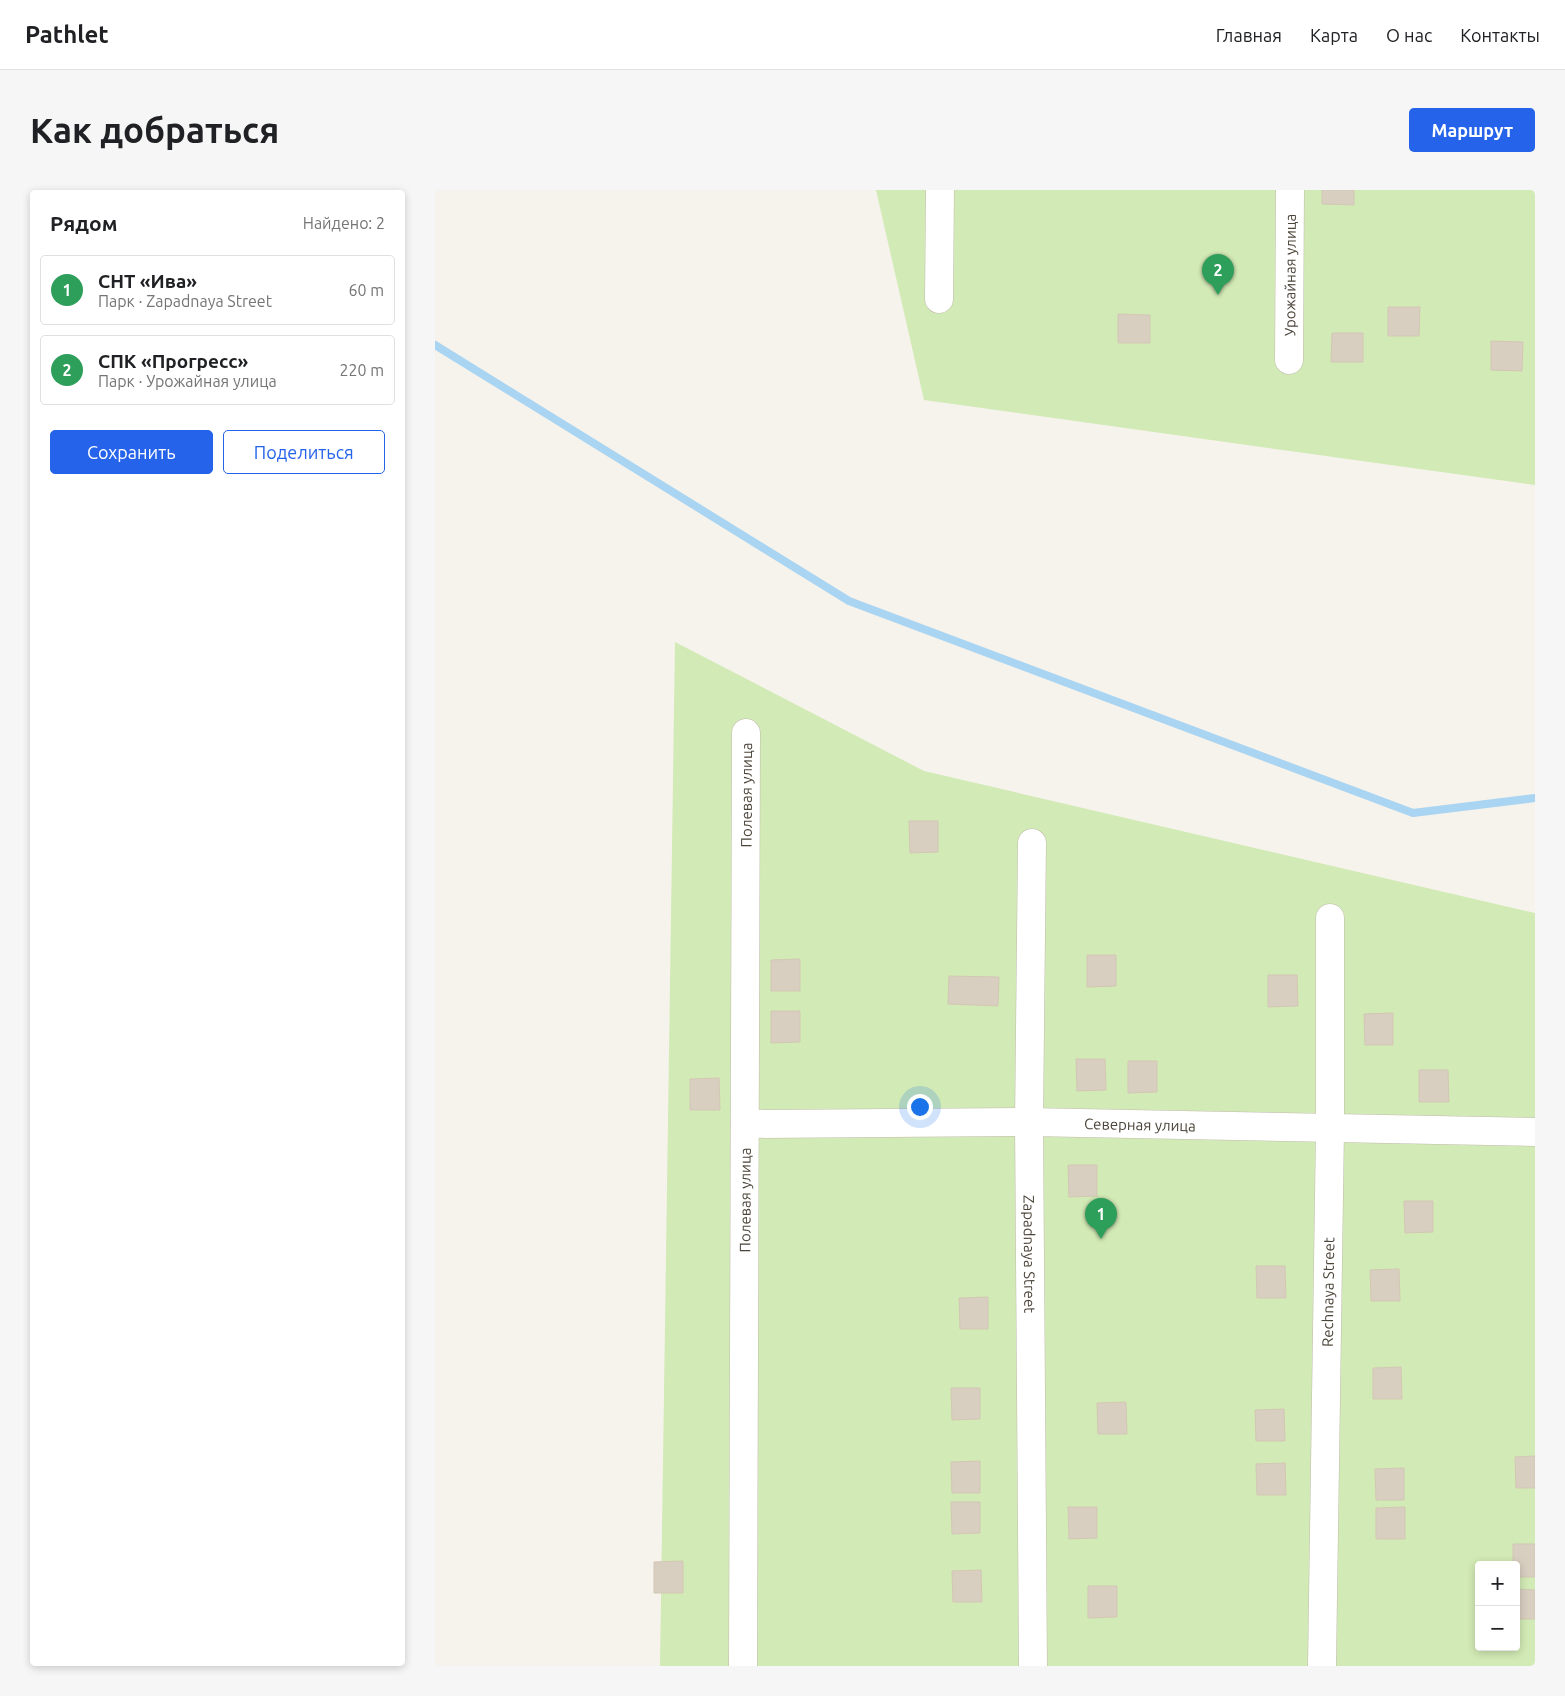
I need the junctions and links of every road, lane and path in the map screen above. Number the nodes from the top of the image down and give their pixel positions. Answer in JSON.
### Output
{"nodes":[{"id":1,"x":940,"y":190,"type":"edge"},
{"id":2,"x":1290,"y":190,"type":"edge"},
{"id":3,"x":939,"y":299,"type":"dead end"},
{"id":4,"x":1289,"y":360,"type":"dead end"},
{"id":5,"x":746,"y":733,"type":"dead end"},
{"id":6,"x":1032,"y":843,"type":"dead end"},
{"id":7,"x":1330,"y":918,"type":"dead end"},
{"id":8,"x":1029,"y":1122,"type":"junction"},
{"id":9,"x":745,"y":1124,"type":"junction"},
{"id":10,"x":1330,"y":1129,"type":"junction"},
{"id":11,"x":1535,"y":1132,"type":"edge"},
{"id":12,"x":743,"y":1666,"type":"edge"},
{"id":13,"x":1033,"y":1666,"type":"edge"},
{"id":14,"x":1322,"y":1666,"type":"edge"}],
"edges":[{"from":1,"to":3,"type":"street"},
{"from":2,"to":4,"type":"street","name":"Урожайная улица"},
{"from":5,"to":9,"type":"street","name":"Полевая улица"},
{"from":6,"to":8,"type":"street","name":"Zapadnaya Street"},
{"from":7,"to":10,"type":"street","name":"Rechnaya Street"},
{"from":8,"to":9,"type":"street","name":"Северная улица"},
{"from":8,"to":10,"type":"street","name":"Северная улица"},
{"from":8,"to":13,"type":"street","name":"Zapadnaya Street"},
{"from":9,"to":12,"type":"street","name":"Полевая улица"},
{"from":10,"to":11,"type":"street","name":"Северная улица"},
{"from":10,"to":14,"type":"street","name":"Rechnaya Street"}]}
